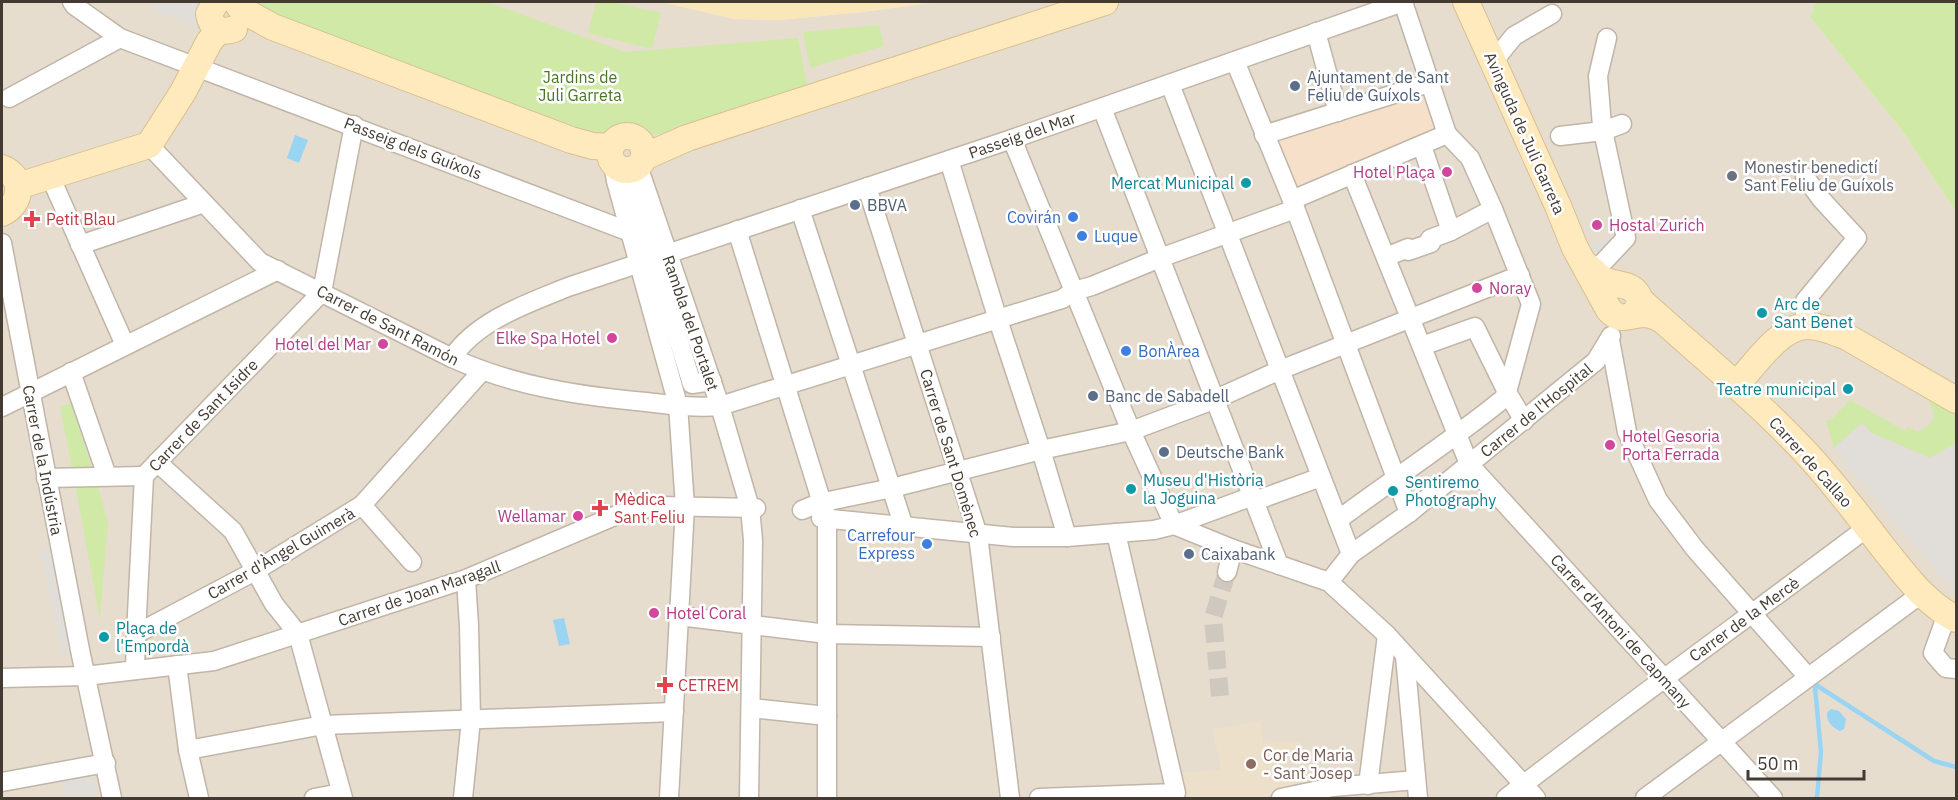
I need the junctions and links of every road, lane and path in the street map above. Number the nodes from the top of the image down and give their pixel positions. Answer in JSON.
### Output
{"nodes":[{"id":1,"x":72,"y":2,"type":"edge"},
{"id":2,"x":1105,"y":2,"type":"edge"},
{"id":3,"x":1403,"y":2,"type":"edge"},
{"id":4,"x":1466,"y":2,"type":"edge"},
{"id":5,"x":1552,"y":14,"type":"dead end"},
{"id":6,"x":222,"y":16,"type":"edge"},
{"id":7,"x":1316,"y":32,"type":"junction"},
{"id":8,"x":120,"y":38,"type":"junction"},
{"id":9,"x":1607,"y":38,"type":"dead end"},
{"id":10,"x":1235,"y":61,"type":"junction"},
{"id":11,"x":1493,"y":62,"type":"junction"},
{"id":12,"x":195,"y":65,"type":"junction"},
{"id":13,"x":1429,"y":83,"type":"junction"},
{"id":14,"x":1170,"y":84,"type":"junction"},
{"id":15,"x":9,"y":98,"type":"dead end"},
{"id":16,"x":1102,"y":108,"type":"junction"},
{"id":17,"x":1338,"y":112,"type":"junction"},
{"id":18,"x":1622,"y":124,"type":"dead end"},
{"id":19,"x":354,"y":125,"type":"junction"},
{"id":20,"x":1603,"y":131,"type":"junction"},
{"id":21,"x":1447,"y":134,"type":"junction"},
{"id":22,"x":1264,"y":135,"type":"junction"},
{"id":23,"x":1560,"y":136,"type":"dead end"},
{"id":24,"x":1012,"y":138,"type":"junction"},
{"id":25,"x":149,"y":146,"type":"junction"},
{"id":26,"x":1422,"y":146,"type":"junction"},
{"id":27,"x":612,"y":155,"type":"junction"},
{"id":28,"x":949,"y":160,"type":"junction"},
{"id":29,"x":1352,"y":174,"type":"junction"},
{"id":30,"x":634,"y":175,"type":"junction"},
{"id":31,"x":50,"y":176,"type":"junction"},
{"id":32,"x":10,"y":177,"type":"edge"},
{"id":33,"x":1805,"y":177,"type":"dead end"},
{"id":34,"x":867,"y":187,"type":"junction"},
{"id":35,"x":204,"y":203,"type":"junction"},
{"id":36,"x":1293,"y":205,"type":"junction"},
{"id":37,"x":800,"y":209,"type":"junction"},
{"id":38,"x":1493,"y":209,"type":"junction"},
{"id":39,"x":2,"y":213,"type":"edge"},
{"id":40,"x":737,"y":230,"type":"junction"},
{"id":41,"x":1451,"y":231,"type":"junction"},
{"id":42,"x":630,"y":232,"type":"junction"},
{"id":43,"x":1228,"y":234,"type":"junction"},
{"id":44,"x":2,"y":243,"type":"edge"},
{"id":45,"x":80,"y":245,"type":"junction"},
{"id":46,"x":1386,"y":257,"type":"junction"},
{"id":47,"x":653,"y":258,"type":"junction"},
{"id":48,"x":1160,"y":258,"type":"junction"},
{"id":49,"x":1589,"y":268,"type":"junction"},
{"id":50,"x":278,"y":270,"type":"junction"},
{"id":51,"x":1520,"y":275,"type":"junction"},
{"id":52,"x":322,"y":292,"type":"junction"},
{"id":53,"x":1076,"y":292,"type":"junction"},
{"id":54,"x":1621,"y":311,"type":"junction"},
{"id":55,"x":1410,"y":317,"type":"junction"},
{"id":56,"x":998,"y":320,"type":"junction"},
{"id":57,"x":1805,"y":326,"type":"junction"},
{"id":58,"x":1346,"y":344,"type":"junction"},
{"id":59,"x":125,"y":345,"type":"junction"},
{"id":60,"x":917,"y":345,"type":"junction"},
{"id":61,"x":1422,"y":346,"type":"junction"},
{"id":62,"x":452,"y":358,"type":"junction"},
{"id":63,"x":852,"y":365,"type":"junction"},
{"id":64,"x":1280,"y":370,"type":"junction"},
{"id":65,"x":482,"y":371,"type":"junction"},
{"id":66,"x":71,"y":372,"type":"junction"},
{"id":67,"x":712,"y":381,"type":"junction"},
{"id":68,"x":692,"y":384,"type":"junction"},
{"id":69,"x":1737,"y":384,"type":"junction"},
{"id":70,"x":786,"y":386,"type":"junction"},
{"id":71,"x":1507,"y":392,"type":"junction"},
{"id":72,"x":30,"y":393,"type":"junction"},
{"id":73,"x":676,"y":396,"type":"junction"},
{"id":74,"x":1216,"y":399,"type":"junction"},
{"id":75,"x":1956,"y":400,"type":"edge"},
{"id":76,"x":720,"y":406,"type":"junction"},
{"id":77,"x":2,"y":407,"type":"edge"},
{"id":78,"x":1524,"y":421,"type":"junction"},
{"id":79,"x":1131,"y":429,"type":"junction"},
{"id":80,"x":1458,"y":435,"type":"junction"},
{"id":81,"x":1041,"y":450,"type":"junction"},
{"id":82,"x":157,"y":462,"type":"junction"},
{"id":83,"x":1469,"y":464,"type":"junction"},
{"id":84,"x":958,"y":472,"type":"junction"},
{"id":85,"x":107,"y":476,"type":"junction"},
{"id":86,"x":144,"y":476,"type":"junction"},
{"id":87,"x":1321,"y":477,"type":"junction"},
{"id":88,"x":1395,"y":477,"type":"junction"},
{"id":89,"x":46,"y":478,"type":"junction"},
{"id":90,"x":892,"y":488,"type":"junction"},
{"id":91,"x":1254,"y":499,"type":"junction"},
{"id":92,"x":362,"y":505,"type":"junction"},
{"id":93,"x":685,"y":507,"type":"junction"},
{"id":94,"x":753,"y":508,"type":"junction"},
{"id":95,"x":818,"y":511,"type":"junction"},
{"id":96,"x":1409,"y":513,"type":"junction"},
{"id":97,"x":1338,"y":520,"type":"junction"},
{"id":98,"x":1183,"y":526,"type":"junction"},
{"id":99,"x":904,"y":527,"type":"junction"},
{"id":100,"x":1868,"y":527,"type":"junction"},
{"id":101,"x":1116,"y":533,"type":"junction"},
{"id":102,"x":978,"y":535,"type":"junction"},
{"id":103,"x":1067,"y":537,"type":"junction"},
{"id":104,"x":1233,"y":549,"type":"junction"},
{"id":105,"x":1352,"y":554,"type":"junction"},
{"id":106,"x":411,"y":561,"type":"dead end"},
{"id":107,"x":1279,"y":565,"type":"junction"},
{"id":108,"x":255,"y":571,"type":"junction"},
{"id":109,"x":1227,"y":572,"type":"tunnel mouth"},
{"id":110,"x":466,"y":579,"type":"junction"},
{"id":111,"x":1329,"y":582,"type":"junction"},
{"id":112,"x":1921,"y":594,"type":"junction"},
{"id":113,"x":1754,"y":614,"type":"junction"},
{"id":114,"x":679,"y":616,"type":"junction"},
{"id":115,"x":1952,"y":616,"type":"edge"},
{"id":116,"x":752,"y":625,"type":"junction"},
{"id":117,"x":136,"y":634,"type":"junction"},
{"id":118,"x":298,"y":634,"type":"junction"},
{"id":119,"x":827,"y":634,"type":"junction"},
{"id":120,"x":1387,"y":635,"type":"junction"},
{"id":121,"x":991,"y":637,"type":"junction"},
{"id":122,"x":1405,"y":656,"type":"junction"},
{"id":123,"x":177,"y":665,"type":"junction"},
{"id":124,"x":1956,"y":669,"type":"edge"},
{"id":125,"x":135,"y":670,"type":"junction"},
{"id":126,"x":85,"y":676,"type":"junction"},
{"id":127,"x":1808,"y":676,"type":"junction"},
{"id":128,"x":2,"y":678,"type":"edge"},
{"id":129,"x":1664,"y":678,"type":"junction"},
{"id":130,"x":751,"y":708,"type":"junction"},
{"id":131,"x":674,"y":712,"type":"junction"},
{"id":132,"x":827,"y":716,"type":"junction"},
{"id":133,"x":471,"y":720,"type":"junction"},
{"id":134,"x":323,"y":725,"type":"junction"},
{"id":135,"x":1720,"y":741,"type":"junction"},
{"id":136,"x":188,"y":750,"type":"junction"},
{"id":137,"x":106,"y":763,"type":"junction"},
{"id":138,"x":2,"y":782,"type":"edge"},
{"id":139,"x":1368,"y":785,"type":"junction"},
{"id":140,"x":1417,"y":789,"type":"edge"},
{"id":141,"x":1529,"y":792,"type":"edge"},
{"id":142,"x":1333,"y":793,"type":"edge"},
{"id":143,"x":342,"y":796,"type":"edge"},
{"id":144,"x":112,"y":798,"type":"edge"},
{"id":145,"x":199,"y":798,"type":"edge"},
{"id":146,"x":314,"y":798,"type":"edge"},
{"id":147,"x":463,"y":798,"type":"edge"},
{"id":148,"x":669,"y":798,"type":"edge"},
{"id":149,"x":749,"y":798,"type":"edge"},
{"id":150,"x":827,"y":798,"type":"edge"},
{"id":151,"x":1010,"y":798,"type":"edge"},
{"id":152,"x":1040,"y":798,"type":"edge"},
{"id":153,"x":1281,"y":798,"type":"edge"},
{"id":154,"x":1506,"y":798,"type":"edge"},
{"id":155,"x":1645,"y":798,"type":"edge"},
{"id":156,"x":1773,"y":798,"type":"edge"}],
"edges":[{"from":1,"to":8,"type":"street","name":"Passeig dels Guíxols"},
{"from":2,"to":30,"type":"main road"},
{"from":3,"to":7,"type":"street","name":"Passeig del Mar"},
{"from":3,"to":13,"type":"street"},
{"from":4,"to":11,"type":"main road","name":"Avinguda de Juli Garreta"},
{"from":5,"to":11,"type":"street"},
{"from":6,"to":12,"type":"main road"},
{"from":6,"to":27,"type":"main road"},
{"from":7,"to":10,"type":"street","name":"Passeig del Mar"},
{"from":7,"to":17,"type":"street"},
{"from":8,"to":12,"type":"street","name":"Passeig dels Guíxols"},
{"from":8,"to":15,"type":"street"},
{"from":9,"to":20,"type":"street"},
{"from":10,"to":14,"type":"street","name":"Passeig del Mar"},
{"from":10,"to":22,"type":"street"},
{"from":11,"to":49,"type":"main road","name":"Avinguda de Juli Garreta"},
{"from":12,"to":19,"type":"street","name":"Passeig dels Guíxols"},
{"from":12,"to":25,"type":"main road"},
{"from":13,"to":17,"type":"street"},
{"from":13,"to":21,"type":"street"},
{"from":14,"to":16,"type":"street","name":"Passeig del Mar"},
{"from":14,"to":43,"type":"street"},
{"from":16,"to":24,"type":"street","name":"Passeig del Mar"},
{"from":16,"to":48,"type":"street"},
{"from":17,"to":22,"type":"street"},
{"from":18,"to":20,"type":"street"},
{"from":19,"to":42,"type":"street","name":"Passeig dels Guíxols"},
{"from":19,"to":52,"type":"street"},
{"from":20,"to":23,"type":"street"},
{"from":20,"to":49,"type":"street"},
{"from":21,"to":26,"type":"street"},
{"from":21,"to":38,"type":"street"},
{"from":22,"to":36,"type":"street"},
{"from":24,"to":28,"type":"street","name":"Passeig del Mar"},
{"from":24,"to":53,"type":"street"},
{"from":25,"to":31,"type":"main road"},
{"from":25,"to":35,"type":"street","name":"Carrer de Sant Ramón"},
{"from":26,"to":29,"type":"street"},
{"from":26,"to":41,"type":"street"},
{"from":27,"to":30,"type":"street","name":"Rambla del Portalet"},
{"from":27,"to":30,"type":"main road"},
{"from":28,"to":34,"type":"street","name":"Passeig del Mar"},
{"from":28,"to":56,"type":"street"},
{"from":29,"to":36,"type":"street"},
{"from":29,"to":46,"type":"street"},
{"from":30,"to":42,"type":"street","name":"Rambla del Portalet"},
{"from":30,"to":47,"type":"street","name":"Rambla del Portalet"},
{"from":31,"to":32,"type":"main road"},
{"from":31,"to":45,"type":"street"},
{"from":32,"to":39,"type":"main road"},
{"from":33,"to":57,"type":"street"},
{"from":34,"to":37,"type":"street","name":"Passeig del Mar"},
{"from":34,"to":60,"type":"street","name":"Carrer de Sant Domènec"},
{"from":35,"to":45,"type":"street"},
{"from":35,"to":50,"type":"street","name":"Carrer de Sant Ramón"},
{"from":36,"to":43,"type":"street"},
{"from":36,"to":58,"type":"street"},
{"from":37,"to":40,"type":"street","name":"Passeig del Mar"},
{"from":37,"to":63,"type":"street"},
{"from":38,"to":41,"type":"street"},
{"from":38,"to":51,"type":"street"},
{"from":40,"to":47,"type":"street","name":"Passeig del Mar"},
{"from":40,"to":70,"type":"street"},
{"from":41,"to":46,"type":"street"},
{"from":42,"to":47,"type":"street","name":"Rambla del Portalet"},
{"from":43,"to":48,"type":"street"},
{"from":43,"to":64,"type":"street"},
{"from":44,"to":72,"type":"street","name":"Carrer de la Indústria"},
{"from":45,"to":59,"type":"street"},
{"from":46,"to":55,"type":"street"},
{"from":47,"to":62,"type":"street","name":"Passeig del Mar"},
{"from":47,"to":67,"type":"street","name":"Rambla del Portalet"},
{"from":47,"to":68,"type":"street"},
{"from":47,"to":73,"type":"street","name":"Rambla del Portalet"},
{"from":48,"to":53,"type":"street"},
{"from":48,"to":74,"type":"street"},
{"from":49,"to":54,"type":"main road","name":"Avinguda de Juli Garreta"},
{"from":50,"to":52,"type":"street","name":"Carrer de Sant Ramón"},
{"from":50,"to":59,"type":"street"},
{"from":51,"to":55,"type":"street"},
{"from":51,"to":71,"type":"street"},
{"from":52,"to":62,"type":"street","name":"Carrer de Sant Ramón"},
{"from":52,"to":82,"type":"street","name":"Carrer de Sant Isidre"},
{"from":53,"to":56,"type":"street"},
{"from":53,"to":79,"type":"street"},
{"from":54,"to":69,"type":"main road","name":"Carrer de Callao"},
{"from":54,"to":78,"type":"street","name":"Carrer de l'Hospital"},
{"from":54,"to":113,"type":"street"},
{"from":55,"to":58,"type":"street"},
{"from":55,"to":61,"type":"street"},
{"from":56,"to":60,"type":"street"},
{"from":56,"to":81,"type":"street"},
{"from":57,"to":69,"type":"main road"},
{"from":57,"to":75,"type":"main road"},
{"from":58,"to":64,"type":"street"},
{"from":58,"to":88,"type":"street"},
{"from":59,"to":66,"type":"street"},
{"from":60,"to":63,"type":"street"},
{"from":60,"to":84,"type":"street","name":"Carrer de Sant Domènec"},
{"from":61,"to":71,"type":"street"},
{"from":61,"to":80,"type":"street"},
{"from":62,"to":65,"type":"street","name":"Carrer de Sant Ramón"},
{"from":63,"to":70,"type":"street"},
{"from":63,"to":90,"type":"street"},
{"from":64,"to":74,"type":"street"},
{"from":64,"to":87,"type":"street"},
{"from":65,"to":73,"type":"street","name":"Carrer de Sant Ramón"},
{"from":65,"to":92,"type":"street","name":"Carrer d'Àngel Guimerà"},
{"from":66,"to":72,"type":"street"},
{"from":66,"to":85,"type":"street"},
{"from":67,"to":68,"type":"street"},
{"from":67,"to":76,"type":"street","name":"Rambla del Portalet"},
{"from":68,"to":73,"type":"street"},
{"from":69,"to":100,"type":"main road","name":"Carrer de Callao"},
{"from":70,"to":76,"type":"street"},
{"from":70,"to":95,"type":"street"},
{"from":71,"to":78,"type":"street"},
{"from":71,"to":80,"type":"street"},
{"from":72,"to":77,"type":"street"},
{"from":72,"to":89,"type":"street","name":"Carrer de la Indústria"},
{"from":73,"to":76,"type":"street","name":"Rambla del Portalet"},
{"from":73,"to":93,"type":"street"},
{"from":74,"to":79,"type":"street"},
{"from":74,"to":91,"type":"street"},
{"from":76,"to":94,"type":"street"},
{"from":78,"to":83,"type":"street","name":"Carrer de l'Hospital"},
{"from":79,"to":81,"type":"street"},
{"from":79,"to":98,"type":"street"},
{"from":80,"to":83,"type":"street"},
{"from":80,"to":88,"type":"street"},
{"from":81,"to":84,"type":"street"},
{"from":81,"to":103,"type":"street"},
{"from":82,"to":86,"type":"street","name":"Carrer de Sant Isidre"},
{"from":82,"to":108,"type":"street"},
{"from":83,"to":96,"type":"street","name":"Carrer de l'Hospital"},
{"from":83,"to":129,"type":"street","name":"Carrer d'Antoni de Capmany"},
{"from":84,"to":90,"type":"street"},
{"from":84,"to":102,"type":"street","name":"Carrer de Sant Domènec"},
{"from":85,"to":86,"type":"street"},
{"from":85,"to":89,"type":"street"},
{"from":86,"to":117,"type":"street","name":"Carrer de Sant Isidre"},
{"from":87,"to":91,"type":"street"},
{"from":87,"to":97,"type":"street"},
{"from":88,"to":96,"type":"street"},
{"from":88,"to":97,"type":"street"},
{"from":89,"to":126,"type":"street","name":"Carrer de la Indústria"},
{"from":90,"to":95,"type":"street"},
{"from":90,"to":99,"type":"street"},
{"from":91,"to":98,"type":"street"},
{"from":91,"to":107,"type":"street"},
{"from":92,"to":106,"type":"street"},
{"from":92,"to":108,"type":"street","name":"Carrer d'Àngel Guimerà"},
{"from":93,"to":94,"type":"street","name":"Carrer de Joan Maragall"},
{"from":93,"to":110,"type":"street","name":"Carrer de Joan Maragall"},
{"from":93,"to":114,"type":"street"},
{"from":94,"to":116,"type":"street"},
{"from":95,"to":99,"type":"street"},
{"from":95,"to":119,"type":"street"},
{"from":96,"to":105,"type":"street","name":"Carrer de l'Hospital"},
{"from":97,"to":105,"type":"street"},
{"from":98,"to":101,"type":"street"},
{"from":98,"to":104,"type":"street"},
{"from":99,"to":102,"type":"street"},
{"from":100,"to":112,"type":"main road","name":"Carrer de Callao"},
{"from":100,"to":113,"type":"street","name":"Carrer de la Mercè"},
{"from":101,"to":103,"type":"street"},
{"from":101,"to":152,"type":"street"},
{"from":102,"to":103,"type":"street"},
{"from":102,"to":121,"type":"street","name":"Carrer de Sant Domènec"},
{"from":104,"to":107,"type":"street"},
{"from":104,"to":109,"type":"street"},
{"from":105,"to":111,"type":"street","name":"Carrer de l'Hospital"},
{"from":107,"to":111,"type":"street"},
{"from":108,"to":117,"type":"street","name":"Carrer d'Àngel Guimerà"},
{"from":108,"to":118,"type":"street"},
{"from":110,"to":118,"type":"street","name":"Carrer de Joan Maragall"},
{"from":110,"to":133,"type":"street"},
{"from":111,"to":120,"type":"street"},
{"from":112,"to":115,"type":"main road","name":"Carrer de Callao"},
{"from":112,"to":127,"type":"street"},
{"from":113,"to":127,"type":"street"},
{"from":113,"to":129,"type":"street","name":"Carrer de la Mercè"},
{"from":114,"to":116,"type":"street"},
{"from":114,"to":131,"type":"street"},
{"from":115,"to":124,"type":"street"},
{"from":116,"to":119,"type":"street"},
{"from":116,"to":130,"type":"street"},
{"from":117,"to":125,"type":"street"},
{"from":118,"to":123,"type":"street","name":"Carrer de Joan Maragall"},
{"from":118,"to":134,"type":"street"},
{"from":119,"to":121,"type":"street"},
{"from":119,"to":132,"type":"street"},
{"from":120,"to":122,"type":"street"},
{"from":120,"to":139,"type":"street"},
{"from":121,"to":151,"type":"street","name":"Carrer de Sant Domènec"},
{"from":122,"to":140,"type":"street"},
{"from":122,"to":141,"type":"street"},
{"from":123,"to":125,"type":"street","name":"Carrer de Joan Maragall"},
{"from":123,"to":136,"type":"street"},
{"from":125,"to":126,"type":"street","name":"Carrer de Joan Maragall"},
{"from":126,"to":128,"type":"street","name":"Carrer de Joan Maragall"},
{"from":126,"to":137,"type":"street","name":"Carrer de la Indústria"},
{"from":127,"to":135,"type":"street"},
{"from":129,"to":135,"type":"street","name":"Carrer d'Antoni de Capmany"},
{"from":129,"to":141,"type":"street","name":"Carrer de la Mercè"},
{"from":130,"to":132,"type":"street"},
{"from":130,"to":149,"type":"street"},
{"from":131,"to":133,"type":"street"},
{"from":131,"to":148,"type":"street"},
{"from":132,"to":150,"type":"street"},
{"from":133,"to":134,"type":"street"},
{"from":133,"to":147,"type":"street"},
{"from":134,"to":136,"type":"street"},
{"from":134,"to":143,"type":"street"},
{"from":135,"to":155,"type":"street"},
{"from":135,"to":156,"type":"street","name":"Carrer d'Antoni de Capmany"},
{"from":136,"to":145,"type":"street"},
{"from":137,"to":138,"type":"street"},
{"from":137,"to":144,"type":"street","name":"Carrer de la Indústria"},
{"from":139,"to":140,"type":"street"},
{"from":139,"to":142,"type":"street"},
{"from":141,"to":154,"type":"street","name":"Carrer de la Mercè"},
{"from":142,"to":153,"type":"street"},
{"from":143,"to":146,"type":"street"}]}
